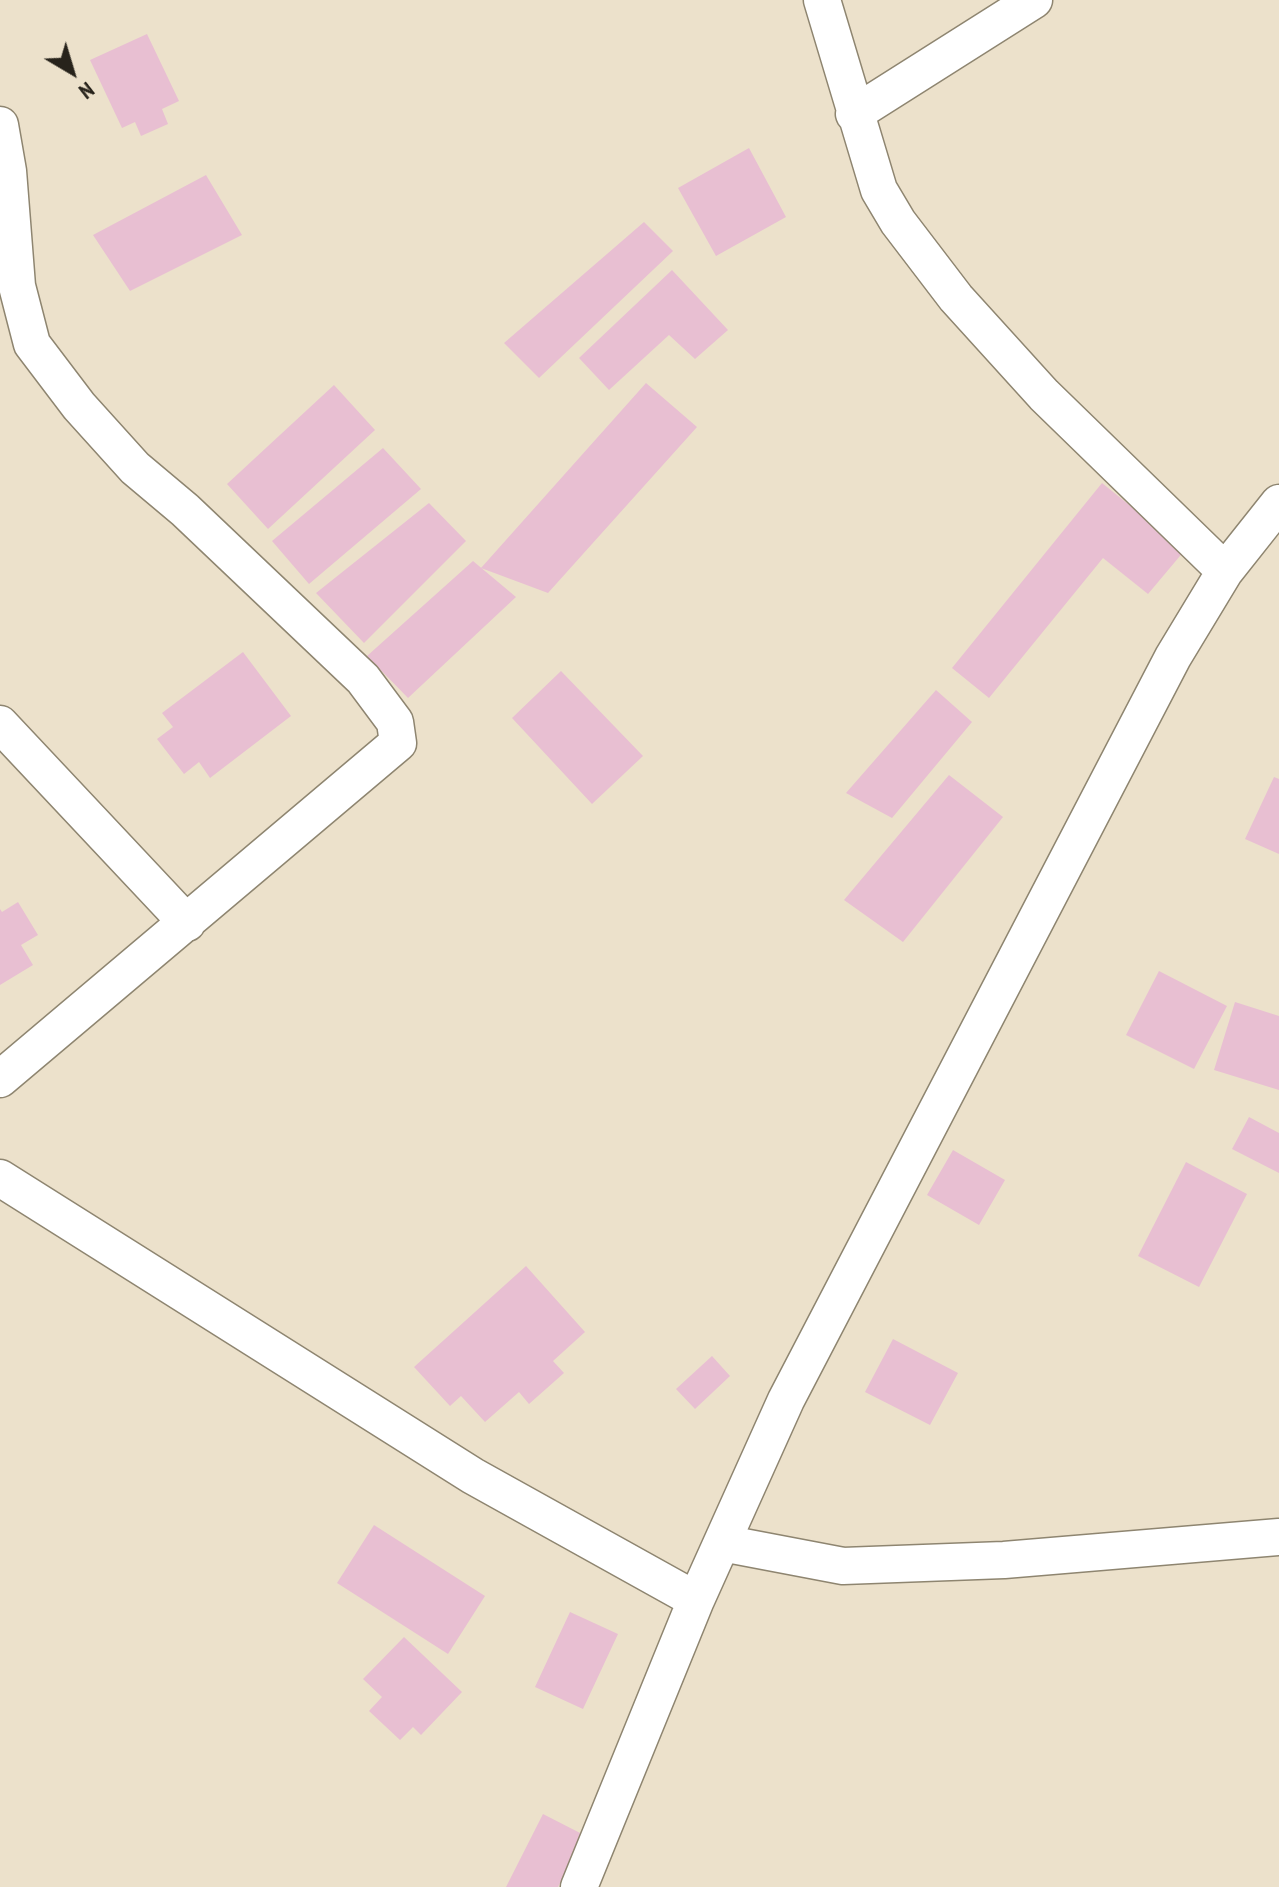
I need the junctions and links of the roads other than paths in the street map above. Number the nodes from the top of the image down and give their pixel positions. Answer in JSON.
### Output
{"nodes":[{"id":1,"x":822,"y":0,"type":"edge"},
{"id":2,"x":1034,"y":0,"type":"edge"},
{"id":3,"x":854,"y":114,"type":"junction"},
{"id":4,"x":0,"y":125,"type":"edge"},
{"id":5,"x":1279,"y":503,"type":"edge"},
{"id":6,"x":1225,"y":571,"type":"junction"},
{"id":7,"x":0,"y":724,"type":"edge"},
{"id":8,"x":187,"y":923,"type":"junction"},
{"id":9,"x":0,"y":1079,"type":"edge"},
{"id":10,"x":0,"y":1178,"type":"edge"},
{"id":11,"x":1279,"y":1537,"type":"edge"},
{"id":12,"x":722,"y":1543,"type":"junction"},
{"id":13,"x":696,"y":1600,"type":"junction"},
{"id":14,"x":579,"y":1887,"type":"edge"}],
"edges":[{"from":1,"to":3,"type":"street"},
{"from":2,"to":3,"type":"street"},
{"from":3,"to":6,"type":"street"},
{"from":4,"to":8,"type":"street"},
{"from":5,"to":6,"type":"street"},
{"from":6,"to":12,"type":"street"},
{"from":7,"to":8,"type":"street"},
{"from":8,"to":9,"type":"street"},
{"from":10,"to":13,"type":"street"},
{"from":11,"to":12,"type":"street"},
{"from":12,"to":13,"type":"street"},
{"from":13,"to":14,"type":"street"}]}
